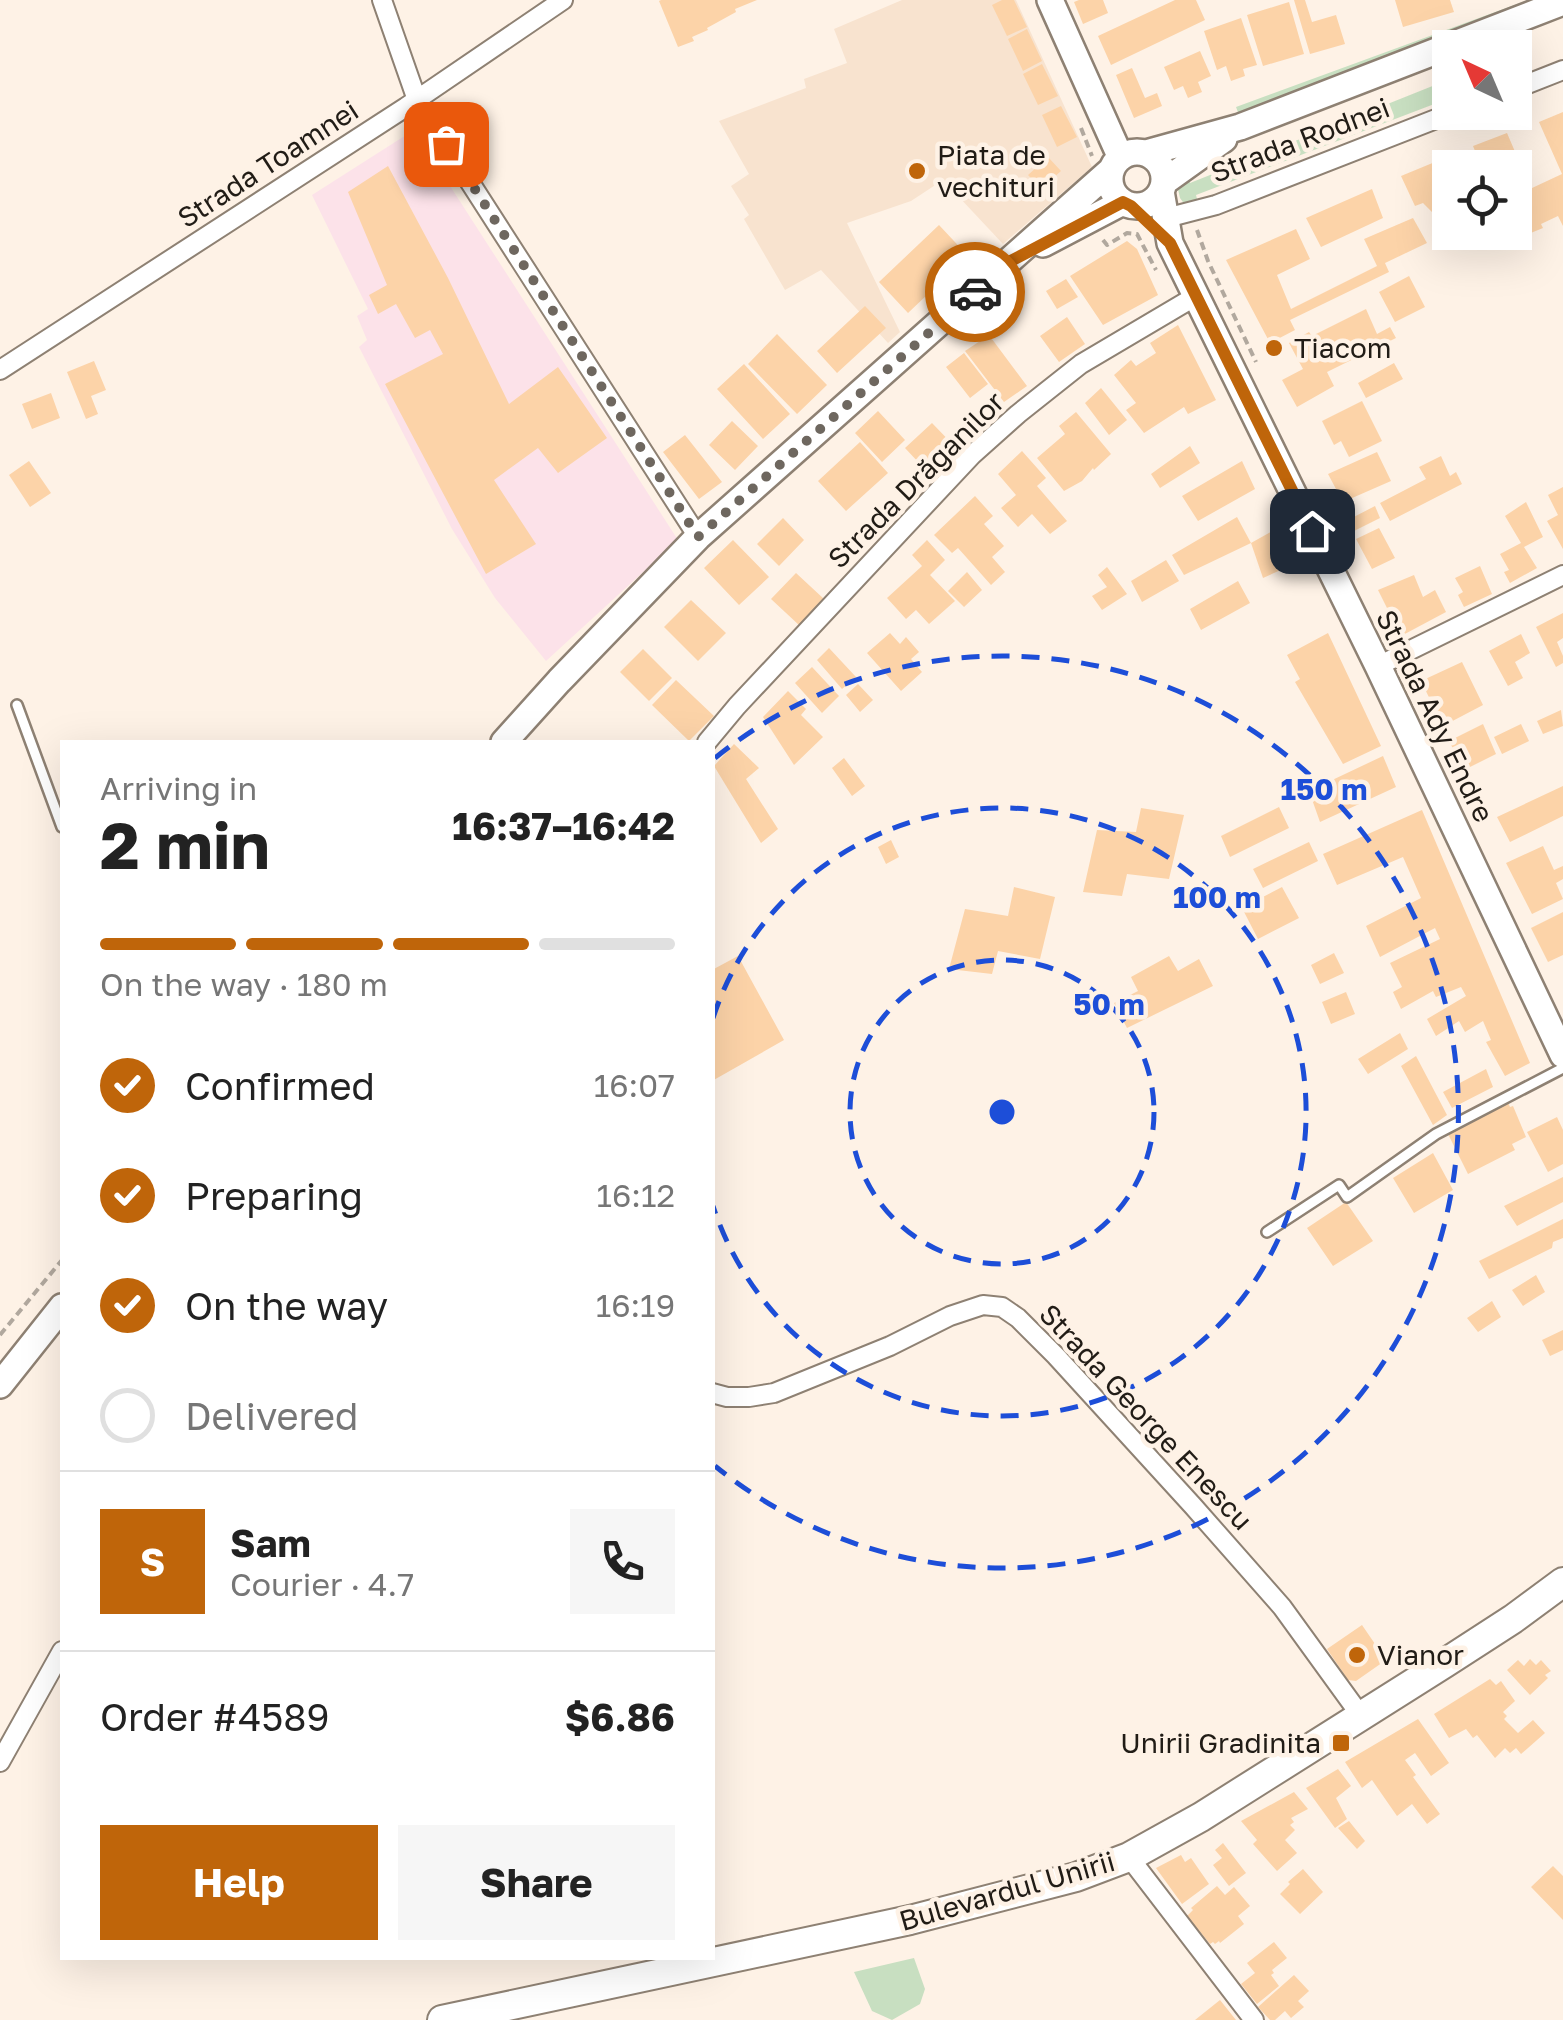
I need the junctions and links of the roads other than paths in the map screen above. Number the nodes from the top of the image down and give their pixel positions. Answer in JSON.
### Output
{"nodes":[{"id":1,"x":382,"y":0,"type":"edge"},
{"id":2,"x":564,"y":0,"type":"edge"},
{"id":3,"x":1050,"y":0,"type":"edge"},
{"id":4,"x":1563,"y":2,"type":"edge"},
{"id":5,"x":1563,"y":70,"type":"edge"},
{"id":6,"x":1532,"y":82,"type":"edge"},
{"id":7,"x":417,"y":100,"type":"junction"},
{"id":8,"x":1432,"y":121,"type":"edge"},
{"id":9,"x":1240,"y":128,"type":"junction"},
{"id":10,"x":1146,"y":153,"type":"junction"},
{"id":11,"x":1108,"y":162,"type":"junction"},
{"id":12,"x":1162,"y":186,"type":"junction"},
{"id":13,"x":1127,"y":204,"type":"junction"},
{"id":14,"x":1168,"y":230,"type":"junction"},
{"id":15,"x":1007,"y":263,"type":"junction"},
{"id":16,"x":1186,"y":301,"type":"junction"},
{"id":17,"x":0,"y":369,"type":"edge"},
{"id":18,"x":698,"y":537,"type":"junction"},
{"id":19,"x":1563,"y":575,"type":"edge"},
{"id":20,"x":1378,"y":666,"type":"junction"},
{"id":21,"x":17,"y":705,"type":"dead end"},
{"id":22,"x":506,"y":740,"type":"edge"},
{"id":23,"x":709,"y":740,"type":"edge"},
{"id":24,"x":60,"y":822,"type":"edge"},
{"id":25,"x":1563,"y":1055,"type":"edge"},
{"id":26,"x":1563,"y":1068,"type":"edge"},
{"id":27,"x":1268,"y":1232,"type":"dead end"},
{"id":28,"x":60,"y":1310,"type":"edge"},
{"id":29,"x":0,"y":1386,"type":"edge"},
{"id":30,"x":715,"y":1394,"type":"edge"},
{"id":31,"x":1563,"y":1582,"type":"edge"},
{"id":32,"x":60,"y":1654,"type":"edge"},
{"id":33,"x":1362,"y":1716,"type":"junction"},
{"id":34,"x":0,"y":1762,"type":"edge"},
{"id":35,"x":1129,"y":1857,"type":"junction"},
{"id":36,"x":442,"y":2020,"type":"edge"},
{"id":37,"x":1254,"y":2020,"type":"edge"}],
"edges":[{"from":1,"to":7,"type":"street"},
{"from":2,"to":7,"type":"street","name":"Strada Toamnei"},
{"from":3,"to":11,"type":"main road"},
{"from":4,"to":9,"type":"main road","name":"Strada Rodnei"},
{"from":5,"to":6,"type":"street"},
{"from":7,"to":17,"type":"street","name":"Strada Toamnei"},
{"from":7,"to":18,"type":"street"},
{"from":8,"to":14,"type":"street","name":"Strada Rodnei"},
{"from":9,"to":10,"type":"main road","name":"Strada Rodnei"},
{"from":9,"to":12,"type":"main road","name":"Strada Rodnei"},
{"from":10,"to":11,"type":"main road"},
{"from":10,"to":12,"type":"main road"},
{"from":11,"to":13,"type":"main road"},
{"from":11,"to":15,"type":"main road"},
{"from":12,"to":13,"type":"main road"},
{"from":12,"to":14,"type":"main road","name":"Strada Ady Endre"},
{"from":13,"to":14,"type":"main road","name":"Strada Ady Endre"},
{"from":13,"to":15,"type":"main road"},
{"from":14,"to":16,"type":"main road","name":"Strada Ady Endre"},
{"from":15,"to":18,"type":"main road"},
{"from":16,"to":20,"type":"main road","name":"Strada Ady Endre"},
{"from":16,"to":23,"type":"street","name":"Strada Drăganilor"},
{"from":18,"to":22,"type":"main road"},
{"from":19,"to":20,"type":"street"},
{"from":20,"to":25,"type":"main road","name":"Strada Ady Endre"},
{"from":21,"to":24,"type":"lane"},
{"from":26,"to":27,"type":"lane"},
{"from":28,"to":29,"type":"main road"},
{"from":30,"to":33,"type":"street","name":"Strada George Enescu"},
{"from":31,"to":33,"type":"main road","name":"Bulevardul Unirii"},
{"from":32,"to":34,"type":"street"},
{"from":33,"to":35,"type":"main road","name":"Bulevardul Unirii"},
{"from":35,"to":36,"type":"main road","name":"Bulevardul Unirii"},
{"from":35,"to":37,"type":"street"}]}
